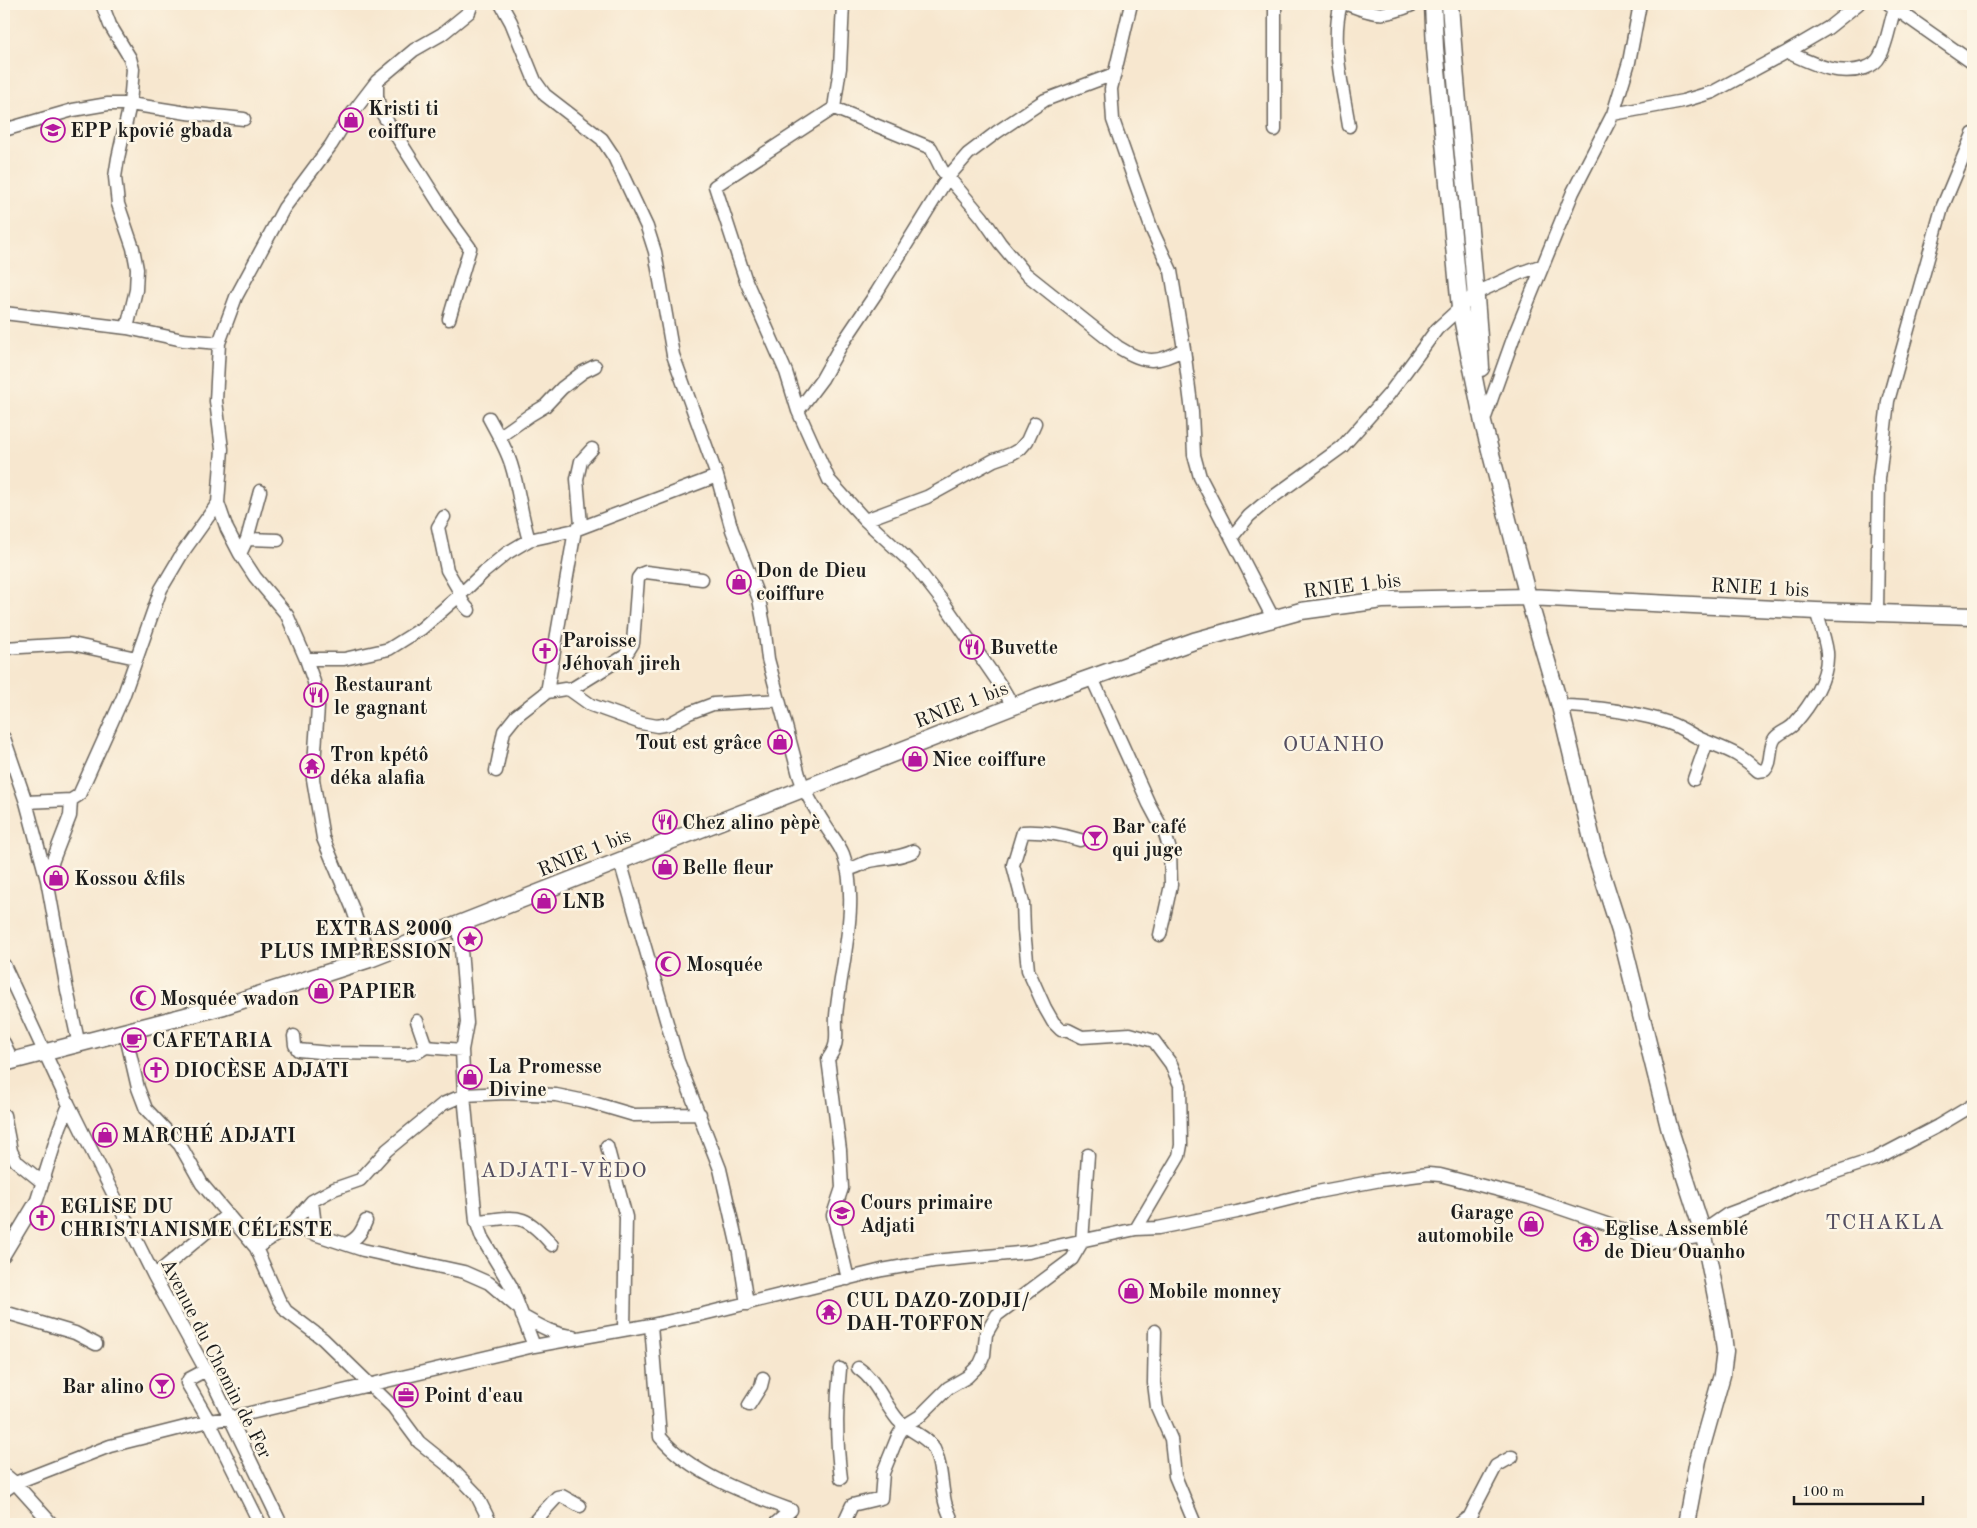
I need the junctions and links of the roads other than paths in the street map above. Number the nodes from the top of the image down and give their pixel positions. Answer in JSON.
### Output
{"nodes":[{"id":1,"x":102,"y":4,"type":"edge"},
{"id":2,"x":472,"y":4,"type":"edge"},
{"id":3,"x":501,"y":4,"type":"edge"},
{"id":4,"x":843,"y":4,"type":"edge"},
{"id":5,"x":1131,"y":4,"type":"edge"},
{"id":6,"x":1274,"y":4,"type":"edge"},
{"id":7,"x":1340,"y":4,"type":"edge"},
{"id":8,"x":1347,"y":4,"type":"edge"},
{"id":9,"x":1414,"y":4,"type":"edge"},
{"id":10,"x":1433,"y":4,"type":"edge"},
{"id":11,"x":1450,"y":4,"type":"edge"},
{"id":12,"x":1640,"y":4,"type":"edge"},
{"id":13,"x":1858,"y":4,"type":"edge"},
{"id":14,"x":1892,"y":6,"type":"edge"},
{"id":15,"x":1453,"y":44,"type":"junction"},
{"id":16,"x":1435,"y":48,"type":"junction"},
{"id":17,"x":1787,"y":52,"type":"junction"},
{"id":18,"x":1973,"y":63,"type":"edge"},
{"id":19,"x":1114,"y":74,"type":"junction"},
{"id":20,"x":377,"y":81,"type":"junction"},
{"id":21,"x":130,"y":104,"type":"junction"},
{"id":22,"x":834,"y":108,"type":"junction"},
{"id":23,"x":1613,"y":114,"type":"junction"},
{"id":24,"x":244,"y":119,"type":"dead end"},
{"id":25,"x":1349,"y":126,"type":"dead end"},
{"id":26,"x":4,"y":130,"type":"edge"},
{"id":27,"x":1275,"y":130,"type":"dead end"},
{"id":28,"x":1973,"y":134,"type":"edge"},
{"id":29,"x":948,"y":177,"type":"junction"},
{"id":30,"x":1543,"y":264,"type":"junction"},
{"id":31,"x":1476,"y":293,"type":"junction"},
{"id":32,"x":1460,"y":308,"type":"junction"},
{"id":33,"x":4,"y":313,"type":"edge"},
{"id":34,"x":449,"y":319,"type":"dead end"},
{"id":35,"x":127,"y":328,"type":"junction"},
{"id":36,"x":219,"y":343,"type":"junction"},
{"id":37,"x":1184,"y":349,"type":"junction"},
{"id":38,"x":595,"y":366,"type":"dead end"},
{"id":39,"x":798,"y":411,"type":"junction"},
{"id":40,"x":489,"y":418,"type":"dead end"},
{"id":41,"x":1035,"y":423,"type":"dead end"},
{"id":42,"x":1484,"y":423,"type":"junction"},
{"id":43,"x":499,"y":437,"type":"junction"},
{"id":44,"x":592,"y":449,"type":"dead end"},
{"id":45,"x":716,"y":476,"type":"junction"},
{"id":46,"x":260,"y":492,"type":"dead end"},
{"id":47,"x":218,"y":503,"type":"junction"},
{"id":48,"x":444,"y":517,"type":"dead end"},
{"id":49,"x":864,"y":520,"type":"junction"},
{"id":50,"x":575,"y":530,"type":"junction"},
{"id":51,"x":1232,"y":538,"type":"junction"},
{"id":52,"x":247,"y":539,"type":"junction"},
{"id":53,"x":278,"y":540,"type":"dead end"},
{"id":54,"x":529,"y":540,"type":"junction"},
{"id":55,"x":240,"y":554,"type":"junction"},
{"id":56,"x":702,"y":578,"type":"dead end"},
{"id":57,"x":461,"y":594,"type":"junction"},
{"id":58,"x":1528,"y":597,"type":"junction"},
{"id":59,"x":469,"y":610,"type":"dead end"},
{"id":60,"x":1816,"y":611,"type":"junction"},
{"id":61,"x":1877,"y":612,"type":"junction"},
{"id":62,"x":1973,"y":616,"type":"edge"},
{"id":63,"x":1273,"y":618,"type":"junction"},
{"id":64,"x":4,"y":648,"type":"edge"},
{"id":65,"x":136,"y":658,"type":"junction"},
{"id":66,"x":306,"y":659,"type":"junction"},
{"id":67,"x":1092,"y":678,"type":"junction"},
{"id":68,"x":570,"y":690,"type":"junction"},
{"id":69,"x":547,"y":692,"type":"junction"},
{"id":70,"x":779,"y":700,"type":"junction"},
{"id":71,"x":1013,"y":706,"type":"junction"},
{"id":72,"x":1560,"y":706,"type":"junction"},
{"id":73,"x":4,"y":738,"type":"edge"},
{"id":74,"x":1707,"y":742,"type":"junction"},
{"id":75,"x":496,"y":771,"type":"dead end"},
{"id":76,"x":1694,"y":779,"type":"dead end"},
{"id":77,"x":804,"y":788,"type":"junction"},
{"id":78,"x":71,"y":800,"type":"junction"},
{"id":79,"x":26,"y":802,"type":"junction"},
{"id":80,"x":1080,"y":840,"type":"dead end"},
{"id":81,"x":914,"y":851,"type":"dead end"},
{"id":82,"x":620,"y":861,"type":"junction"},
{"id":83,"x":847,"y":869,"type":"junction"},
{"id":84,"x":47,"y":880,"type":"junction"},
{"id":85,"x":459,"y":924,"type":"junction"},
{"id":86,"x":1160,"y":935,"type":"dead end"},
{"id":87,"x":370,"y":959,"type":"junction"},
{"id":88,"x":4,"y":965,"type":"edge"},
{"id":89,"x":417,"y":1022,"type":"dead end"},
{"id":90,"x":125,"y":1032,"type":"junction"},
{"id":91,"x":294,"y":1036,"type":"dead end"},
{"id":92,"x":4,"y":1043,"type":"edge"},
{"id":93,"x":79,"y":1045,"type":"junction"},
{"id":94,"x":426,"y":1047,"type":"junction"},
{"id":95,"x":462,"y":1050,"type":"junction"},
{"id":96,"x":43,"y":1053,"type":"junction"},
{"id":97,"x":8,"y":1062,"type":"edge"},
{"id":98,"x":464,"y":1095,"type":"junction"},
{"id":99,"x":69,"y":1105,"type":"junction"},
{"id":100,"x":1973,"y":1105,"type":"edge"},
{"id":101,"x":700,"y":1114,"type":"junction"},
{"id":102,"x":4,"y":1115,"type":"edge"},
{"id":103,"x":607,"y":1146,"type":"dead end"},
{"id":104,"x":1088,"y":1155,"type":"dead end"},
{"id":105,"x":42,"y":1182,"type":"junction"},
{"id":106,"x":312,"y":1201,"type":"junction"},
{"id":107,"x":228,"y":1214,"type":"junction"},
{"id":108,"x":366,"y":1221,"type":"dead end"},
{"id":109,"x":476,"y":1221,"type":"junction"},
{"id":110,"x":290,"y":1226,"type":"junction"},
{"id":111,"x":1136,"y":1230,"type":"junction"},
{"id":112,"x":316,"y":1234,"type":"junction"},
{"id":113,"x":1704,"y":1236,"type":"junction"},
{"id":114,"x":1082,"y":1242,"type":"junction"},
{"id":115,"x":346,"y":1244,"type":"junction"},
{"id":116,"x":552,"y":1245,"type":"dead end"},
{"id":117,"x":256,"y":1248,"type":"junction"},
{"id":118,"x":4,"y":1256,"type":"edge"},
{"id":119,"x":154,"y":1276,"type":"junction"},
{"id":120,"x":848,"y":1280,"type":"junction"},
{"id":121,"x":747,"y":1304,"type":"junction"},
{"id":122,"x":4,"y":1312,"type":"edge"},
{"id":123,"x":520,"y":1312,"type":"junction"},
{"id":124,"x":651,"y":1325,"type":"junction"},
{"id":125,"x":624,"y":1330,"type":"junction"},
{"id":126,"x":1154,"y":1331,"type":"dead end"},
{"id":127,"x":587,"y":1336,"type":"junction"},
{"id":128,"x":96,"y":1344,"type":"dead end"},
{"id":129,"x":534,"y":1346,"type":"junction"},
{"id":130,"x":858,"y":1368,"type":"dead end"},
{"id":131,"x":840,"y":1369,"type":"dead end"},
{"id":132,"x":206,"y":1370,"type":"junction"},
{"id":133,"x":763,"y":1378,"type":"dead end"},
{"id":134,"x":369,"y":1385,"type":"junction"},
{"id":135,"x":749,"y":1405,"type":"dead end"},
{"id":136,"x":229,"y":1418,"type":"junction"},
{"id":137,"x":209,"y":1421,"type":"junction"},
{"id":138,"x":904,"y":1426,"type":"junction"},
{"id":139,"x":1512,"y":1457,"type":"dead end"},
{"id":140,"x":4,"y":1474,"type":"edge"},
{"id":141,"x":841,"y":1478,"type":"dead end"},
{"id":142,"x":15,"y":1483,"type":"junction"},
{"id":143,"x":4,"y":1491,"type":"edge"},
{"id":144,"x":580,"y":1506,"type":"dead end"},
{"id":145,"x":846,"y":1518,"type":"dead end"},
{"id":146,"x":52,"y":1524,"type":"edge"},
{"id":147,"x":260,"y":1524,"type":"edge"},
{"id":148,"x":281,"y":1524,"type":"edge"},
{"id":149,"x":491,"y":1524,"type":"edge"},
{"id":150,"x":532,"y":1524,"type":"edge"},
{"id":151,"x":775,"y":1524,"type":"edge"},
{"id":152,"x":953,"y":1524,"type":"edge"},
{"id":153,"x":1195,"y":1524,"type":"edge"},
{"id":154,"x":1459,"y":1524,"type":"edge"},
{"id":155,"x":1686,"y":1524,"type":"edge"}],
"edges":[{"from":1,"to":21,"type":"street"},
{"from":2,"to":20,"type":"street"},
{"from":3,"to":45,"type":"street"},
{"from":4,"to":22,"type":"street"},
{"from":5,"to":19,"type":"street"},
{"from":6,"to":27,"type":"street"},
{"from":7,"to":25,"type":"street"},
{"from":8,"to":9,"type":"street"},
{"from":10,"to":16,"type":"main road"},
{"from":11,"to":15,"type":"main road"},
{"from":12,"to":23,"type":"street"},
{"from":13,"to":17,"type":"street"},
{"from":14,"to":17,"type":"street"},
{"from":14,"to":18,"type":"street"},
{"from":15,"to":16,"type":"street"},
{"from":15,"to":31,"type":"main road"},
{"from":16,"to":32,"type":"main road"},
{"from":17,"to":23,"type":"street"},
{"from":19,"to":29,"type":"street"},
{"from":19,"to":37,"type":"street"},
{"from":20,"to":34,"type":"street"},
{"from":20,"to":36,"type":"street"},
{"from":21,"to":24,"type":"street"},
{"from":21,"to":26,"type":"street"},
{"from":21,"to":35,"type":"street"},
{"from":22,"to":29,"type":"street"},
{"from":22,"to":39,"type":"street"},
{"from":23,"to":30,"type":"street"},
{"from":28,"to":61,"type":"street"},
{"from":29,"to":37,"type":"street"},
{"from":29,"to":39,"type":"street"},
{"from":30,"to":31,"type":"street"},
{"from":30,"to":42,"type":"street"},
{"from":31,"to":32,"type":"street"},
{"from":31,"to":42,"type":"main road"},
{"from":32,"to":42,"type":"main road"},
{"from":32,"to":51,"type":"street"},
{"from":33,"to":35,"type":"street"},
{"from":35,"to":36,"type":"street"},
{"from":36,"to":47,"type":"street"},
{"from":37,"to":51,"type":"street"},
{"from":38,"to":43,"type":"street"},
{"from":39,"to":49,"type":"street"},
{"from":40,"to":43,"type":"street"},
{"from":41,"to":49,"type":"street"},
{"from":42,"to":58,"type":"main road"},
{"from":43,"to":54,"type":"street"},
{"from":44,"to":50,"type":"street"},
{"from":45,"to":50,"type":"street"},
{"from":45,"to":70,"type":"street"},
{"from":46,"to":52,"type":"street"},
{"from":47,"to":55,"type":"street"},
{"from":47,"to":65,"type":"street"},
{"from":48,"to":57,"type":"street"},
{"from":49,"to":71,"type":"street"},
{"from":50,"to":54,"type":"street"},
{"from":50,"to":69,"type":"street"},
{"from":51,"to":63,"type":"street"},
{"from":52,"to":53,"type":"street"},
{"from":52,"to":55,"type":"street"},
{"from":54,"to":57,"type":"street"},
{"from":55,"to":66,"type":"street"},
{"from":56,"to":68,"type":"street"},
{"from":57,"to":59,"type":"street"},
{"from":57,"to":66,"type":"street"},
{"from":58,"to":60,"type":"main road","name":"RNIE 1 bis"},
{"from":58,"to":63,"type":"main road","name":"RNIE 1 bis"},
{"from":58,"to":72,"type":"main road"},
{"from":60,"to":61,"type":"main road","name":"RNIE 1 bis"},
{"from":60,"to":74,"type":"street"},
{"from":61,"to":62,"type":"main road","name":"RNIE 1 bis"},
{"from":63,"to":67,"type":"main road","name":"RNIE 1 bis"},
{"from":64,"to":65,"type":"street"},
{"from":65,"to":78,"type":"street"},
{"from":66,"to":87,"type":"street"},
{"from":67,"to":71,"type":"main road","name":"RNIE 1 bis"},
{"from":67,"to":86,"type":"street"},
{"from":68,"to":69,"type":"street"},
{"from":68,"to":70,"type":"street"},
{"from":69,"to":75,"type":"street"},
{"from":70,"to":77,"type":"street"},
{"from":71,"to":77,"type":"main road","name":"RNIE 1 bis"},
{"from":72,"to":74,"type":"street"},
{"from":72,"to":113,"type":"main road"},
{"from":73,"to":79,"type":"street"},
{"from":74,"to":76,"type":"street"},
{"from":77,"to":82,"type":"main road","name":"RNIE 1 bis"},
{"from":77,"to":83,"type":"street"},
{"from":78,"to":79,"type":"street"},
{"from":78,"to":84,"type":"street"},
{"from":79,"to":84,"type":"street"},
{"from":80,"to":111,"type":"street"},
{"from":81,"to":83,"type":"street"},
{"from":82,"to":85,"type":"main road","name":"RNIE 1 bis"},
{"from":82,"to":101,"type":"street"},
{"from":83,"to":120,"type":"street"},
{"from":84,"to":93,"type":"street"},
{"from":85,"to":87,"type":"main road","name":"RNIE 1 bis"},
{"from":85,"to":95,"type":"street"},
{"from":87,"to":90,"type":"main road","name":"RNIE 1 bis"},
{"from":88,"to":96,"type":"street","name":"Avenue du Chemin de Fer"},
{"from":89,"to":94,"type":"street"},
{"from":90,"to":93,"type":"main road","name":"RNIE 1 bis"},
{"from":90,"to":107,"type":"street"},
{"from":91,"to":94,"type":"street"},
{"from":92,"to":97,"type":"street"},
{"from":93,"to":96,"type":"main road","name":"RNIE 1 bis"},
{"from":94,"to":95,"type":"street"},
{"from":95,"to":98,"type":"street"},
{"from":96,"to":97,"type":"main road","name":"RNIE 1 bis"},
{"from":96,"to":99,"type":"street","name":"Avenue du Chemin de Fer"},
{"from":98,"to":101,"type":"street"},
{"from":98,"to":106,"type":"street"},
{"from":98,"to":109,"type":"street"},
{"from":99,"to":105,"type":"street"},
{"from":99,"to":119,"type":"street","name":"Avenue du Chemin de Fer"},
{"from":100,"to":113,"type":"street"},
{"from":101,"to":121,"type":"street"},
{"from":102,"to":105,"type":"street"},
{"from":103,"to":125,"type":"street"},
{"from":104,"to":114,"type":"street"},
{"from":105,"to":118,"type":"street"},
{"from":106,"to":110,"type":"street"},
{"from":106,"to":112,"type":"street"},
{"from":107,"to":117,"type":"street"},
{"from":107,"to":119,"type":"street"},
{"from":108,"to":115,"type":"street"},
{"from":109,"to":116,"type":"street"},
{"from":109,"to":123,"type":"street"},
{"from":110,"to":112,"type":"street"},
{"from":110,"to":117,"type":"street"},
{"from":111,"to":113,"type":"street"},
{"from":111,"to":114,"type":"street"},
{"from":112,"to":115,"type":"street"},
{"from":113,"to":155,"type":"main road"},
{"from":114,"to":120,"type":"street"},
{"from":114,"to":138,"type":"street"},
{"from":115,"to":123,"type":"street"},
{"from":117,"to":134,"type":"street"},
{"from":119,"to":132,"type":"street","name":"Avenue du Chemin de Fer"},
{"from":120,"to":121,"type":"street"},
{"from":121,"to":124,"type":"street"},
{"from":122,"to":128,"type":"street"},
{"from":123,"to":127,"type":"street"},
{"from":123,"to":129,"type":"street"},
{"from":124,"to":125,"type":"street"},
{"from":124,"to":151,"type":"street"},
{"from":125,"to":127,"type":"street"},
{"from":126,"to":153,"type":"street"},
{"from":127,"to":129,"type":"street"},
{"from":129,"to":134,"type":"street"},
{"from":130,"to":138,"type":"street"},
{"from":131,"to":141,"type":"street"},
{"from":132,"to":136,"type":"street","name":"Avenue du Chemin de Fer"},
{"from":132,"to":137,"type":"street"},
{"from":133,"to":135,"type":"street"},
{"from":134,"to":136,"type":"street"},
{"from":134,"to":149,"type":"street"},
{"from":136,"to":137,"type":"street"},
{"from":136,"to":148,"type":"street","name":"Avenue du Chemin de Fer"},
{"from":137,"to":142,"type":"street"},
{"from":137,"to":147,"type":"street"},
{"from":138,"to":145,"type":"street"},
{"from":138,"to":152,"type":"street"},
{"from":139,"to":154,"type":"street"},
{"from":140,"to":142,"type":"street"},
{"from":142,"to":143,"type":"street"},
{"from":142,"to":146,"type":"street"},
{"from":144,"to":150,"type":"street"}]}
